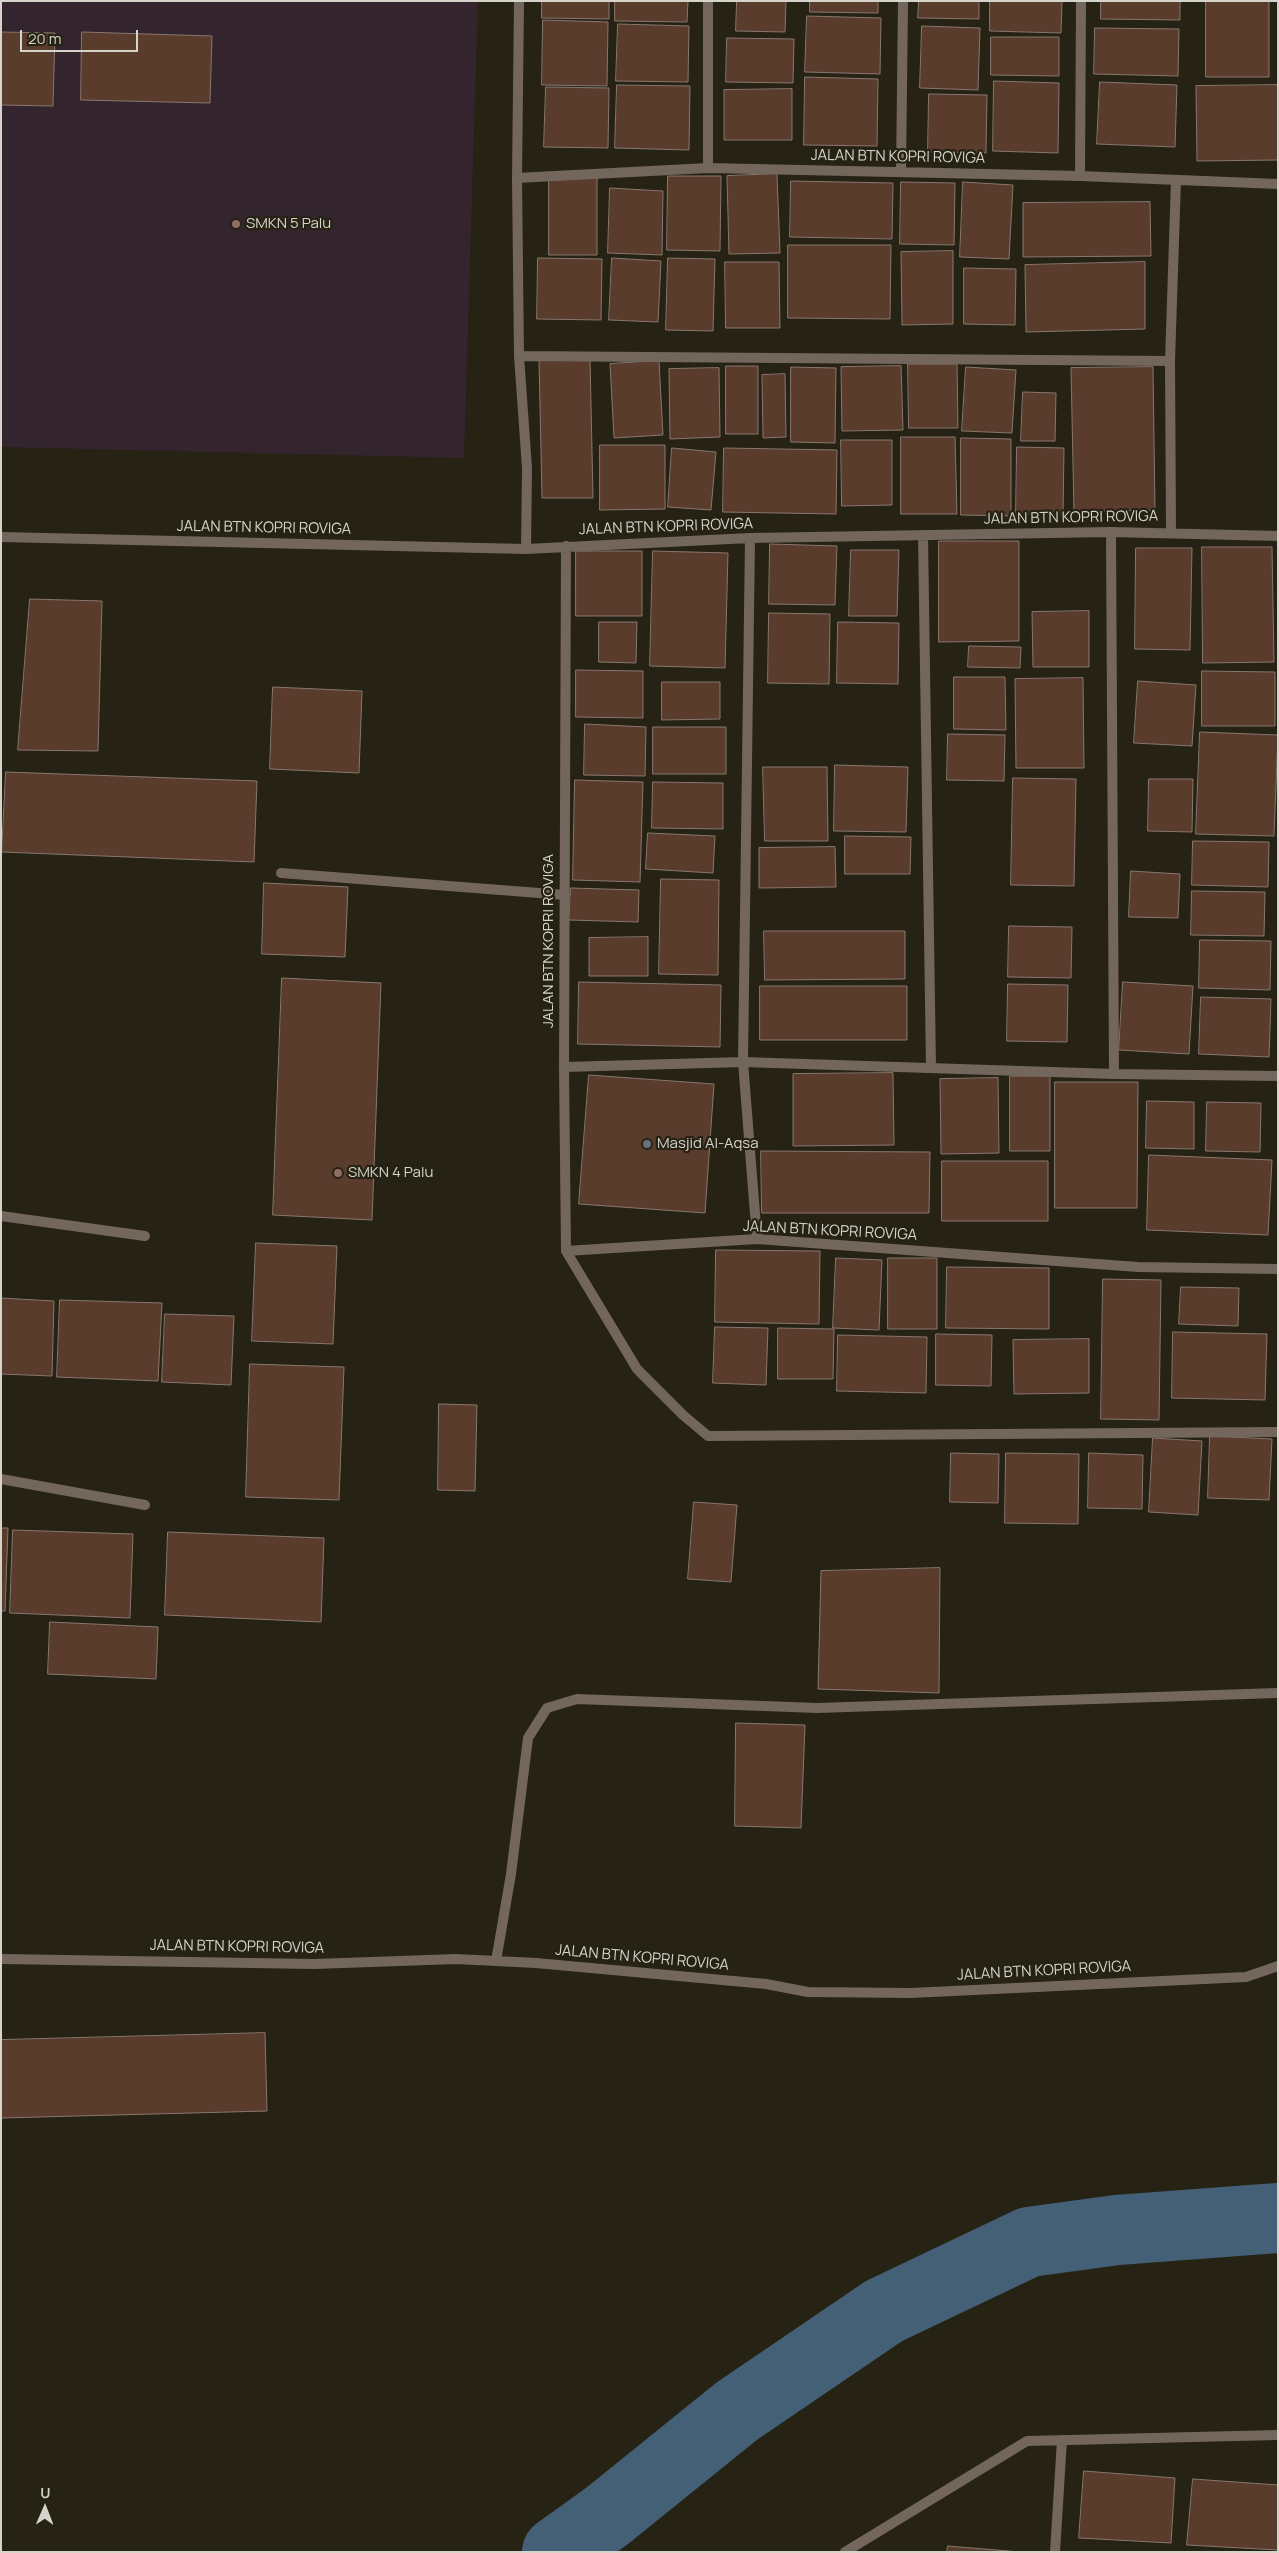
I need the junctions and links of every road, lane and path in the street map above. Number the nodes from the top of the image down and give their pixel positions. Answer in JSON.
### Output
{"nodes":[{"id":1,"x":519,"y":1,"type":"edge"},
{"id":2,"x":708,"y":1,"type":"edge"},
{"id":3,"x":903,"y":1,"type":"edge"},
{"id":4,"x":1080,"y":1,"type":"edge"},
{"id":5,"x":708,"y":168,"type":"junction"},
{"id":6,"x":901,"y":172,"type":"junction"},
{"id":7,"x":1080,"y":176,"type":"junction"},
{"id":8,"x":517,"y":178,"type":"junction"},
{"id":9,"x":1176,"y":180,"type":"junction"},
{"id":10,"x":1278,"y":184,"type":"edge"},
{"id":11,"x":519,"y":356,"type":"junction"},
{"id":12,"x":1170,"y":361,"type":"junction"},
{"id":13,"x":1111,"y":532,"type":"junction"},
{"id":14,"x":1171,"y":532,"type":"junction"},
{"id":15,"x":923,"y":535,"type":"junction"},
{"id":16,"x":1278,"y":536,"type":"edge"},
{"id":17,"x":1,"y":537,"type":"edge"},
{"id":18,"x":750,"y":538,"type":"junction"},
{"id":19,"x":566,"y":546,"type":"junction"},
{"id":20,"x":526,"y":549,"type":"junction"},
{"id":21,"x":280,"y":873,"type":"dead end"},
{"id":22,"x":565,"y":895,"type":"junction"},
{"id":23,"x":743,"y":1062,"type":"junction"},
{"id":24,"x":564,"y":1066,"type":"junction"},
{"id":25,"x":931,"y":1068,"type":"junction"},
{"id":26,"x":1114,"y":1074,"type":"junction"},
{"id":27,"x":1278,"y":1076,"type":"edge"},
{"id":28,"x":1,"y":1216,"type":"edge"},
{"id":29,"x":145,"y":1236,"type":"dead end"},
{"id":30,"x":756,"y":1239,"type":"junction"},
{"id":31,"x":566,"y":1251,"type":"junction"},
{"id":32,"x":1278,"y":1269,"type":"edge"},
{"id":33,"x":1278,"y":1432,"type":"edge"},
{"id":34,"x":1,"y":1479,"type":"edge"},
{"id":35,"x":145,"y":1505,"type":"dead end"},
{"id":36,"x":1278,"y":1693,"type":"edge"},
{"id":37,"x":1,"y":1959,"type":"edge"},
{"id":38,"x":496,"y":1961,"type":"junction"},
{"id":39,"x":1278,"y":1966,"type":"edge"},
{"id":40,"x":1278,"y":2435,"type":"edge"},
{"id":41,"x":1062,"y":2440,"type":"junction"},
{"id":42,"x":844,"y":2552,"type":"edge"},
{"id":43,"x":1055,"y":2552,"type":"edge"}],
"edges":[{"from":1,"to":8,"type":"street"},
{"from":2,"to":5,"type":"street"},
{"from":3,"to":6,"type":"street"},
{"from":4,"to":7,"type":"street"},
{"from":5,"to":6,"type":"street","name":"JALAN BTN KOPRI ROVIGA"},
{"from":5,"to":8,"type":"street","name":"JALAN BTN KOPRI ROVIGA"},
{"from":6,"to":7,"type":"street","name":"JALAN BTN KOPRI ROVIGA"},
{"from":7,"to":9,"type":"street","name":"JALAN BTN KOPRI ROVIGA"},
{"from":8,"to":11,"type":"street"},
{"from":9,"to":10,"type":"street","name":"JALAN BTN KOPRI ROVIGA"},
{"from":9,"to":12,"type":"street"},
{"from":11,"to":12,"type":"street"},
{"from":11,"to":20,"type":"street"},
{"from":12,"to":14,"type":"street"},
{"from":13,"to":14,"type":"street","name":"JALAN BTN KOPRI ROVIGA"},
{"from":13,"to":15,"type":"street","name":"JALAN BTN KOPRI ROVIGA"},
{"from":13,"to":26,"type":"street"},
{"from":14,"to":16,"type":"street","name":"JALAN BTN KOPRI ROVIGA"},
{"from":15,"to":18,"type":"street","name":"JALAN BTN KOPRI ROVIGA"},
{"from":15,"to":25,"type":"street"},
{"from":17,"to":20,"type":"street","name":"JALAN BTN KOPRI ROVIGA"},
{"from":18,"to":19,"type":"street","name":"JALAN BTN KOPRI ROVIGA"},
{"from":18,"to":23,"type":"street"},
{"from":19,"to":20,"type":"street","name":"JALAN BTN KOPRI ROVIGA"},
{"from":19,"to":22,"type":"street","name":"JALAN BTN KOPRI ROVIGA"},
{"from":21,"to":22,"type":"street"},
{"from":22,"to":24,"type":"street","name":"JALAN BTN KOPRI ROVIGA"},
{"from":23,"to":24,"type":"street"},
{"from":23,"to":25,"type":"street"},
{"from":23,"to":30,"type":"street"},
{"from":24,"to":31,"type":"street","name":"JALAN BTN KOPRI ROVIGA"},
{"from":25,"to":26,"type":"street"},
{"from":26,"to":27,"type":"street"},
{"from":28,"to":29,"type":"street"},
{"from":30,"to":31,"type":"street","name":"JALAN BTN KOPRI ROVIGA"},
{"from":30,"to":32,"type":"street","name":"JALAN BTN KOPRI ROVIGA"},
{"from":31,"to":33,"type":"street"},
{"from":34,"to":35,"type":"street"},
{"from":36,"to":38,"type":"street"},
{"from":37,"to":38,"type":"street","name":"JALAN BTN KOPRI ROVIGA"},
{"from":38,"to":39,"type":"street","name":"JALAN BTN KOPRI ROVIGA"},
{"from":40,"to":41,"type":"street"},
{"from":41,"to":42,"type":"street"},
{"from":41,"to":43,"type":"street"}]}
